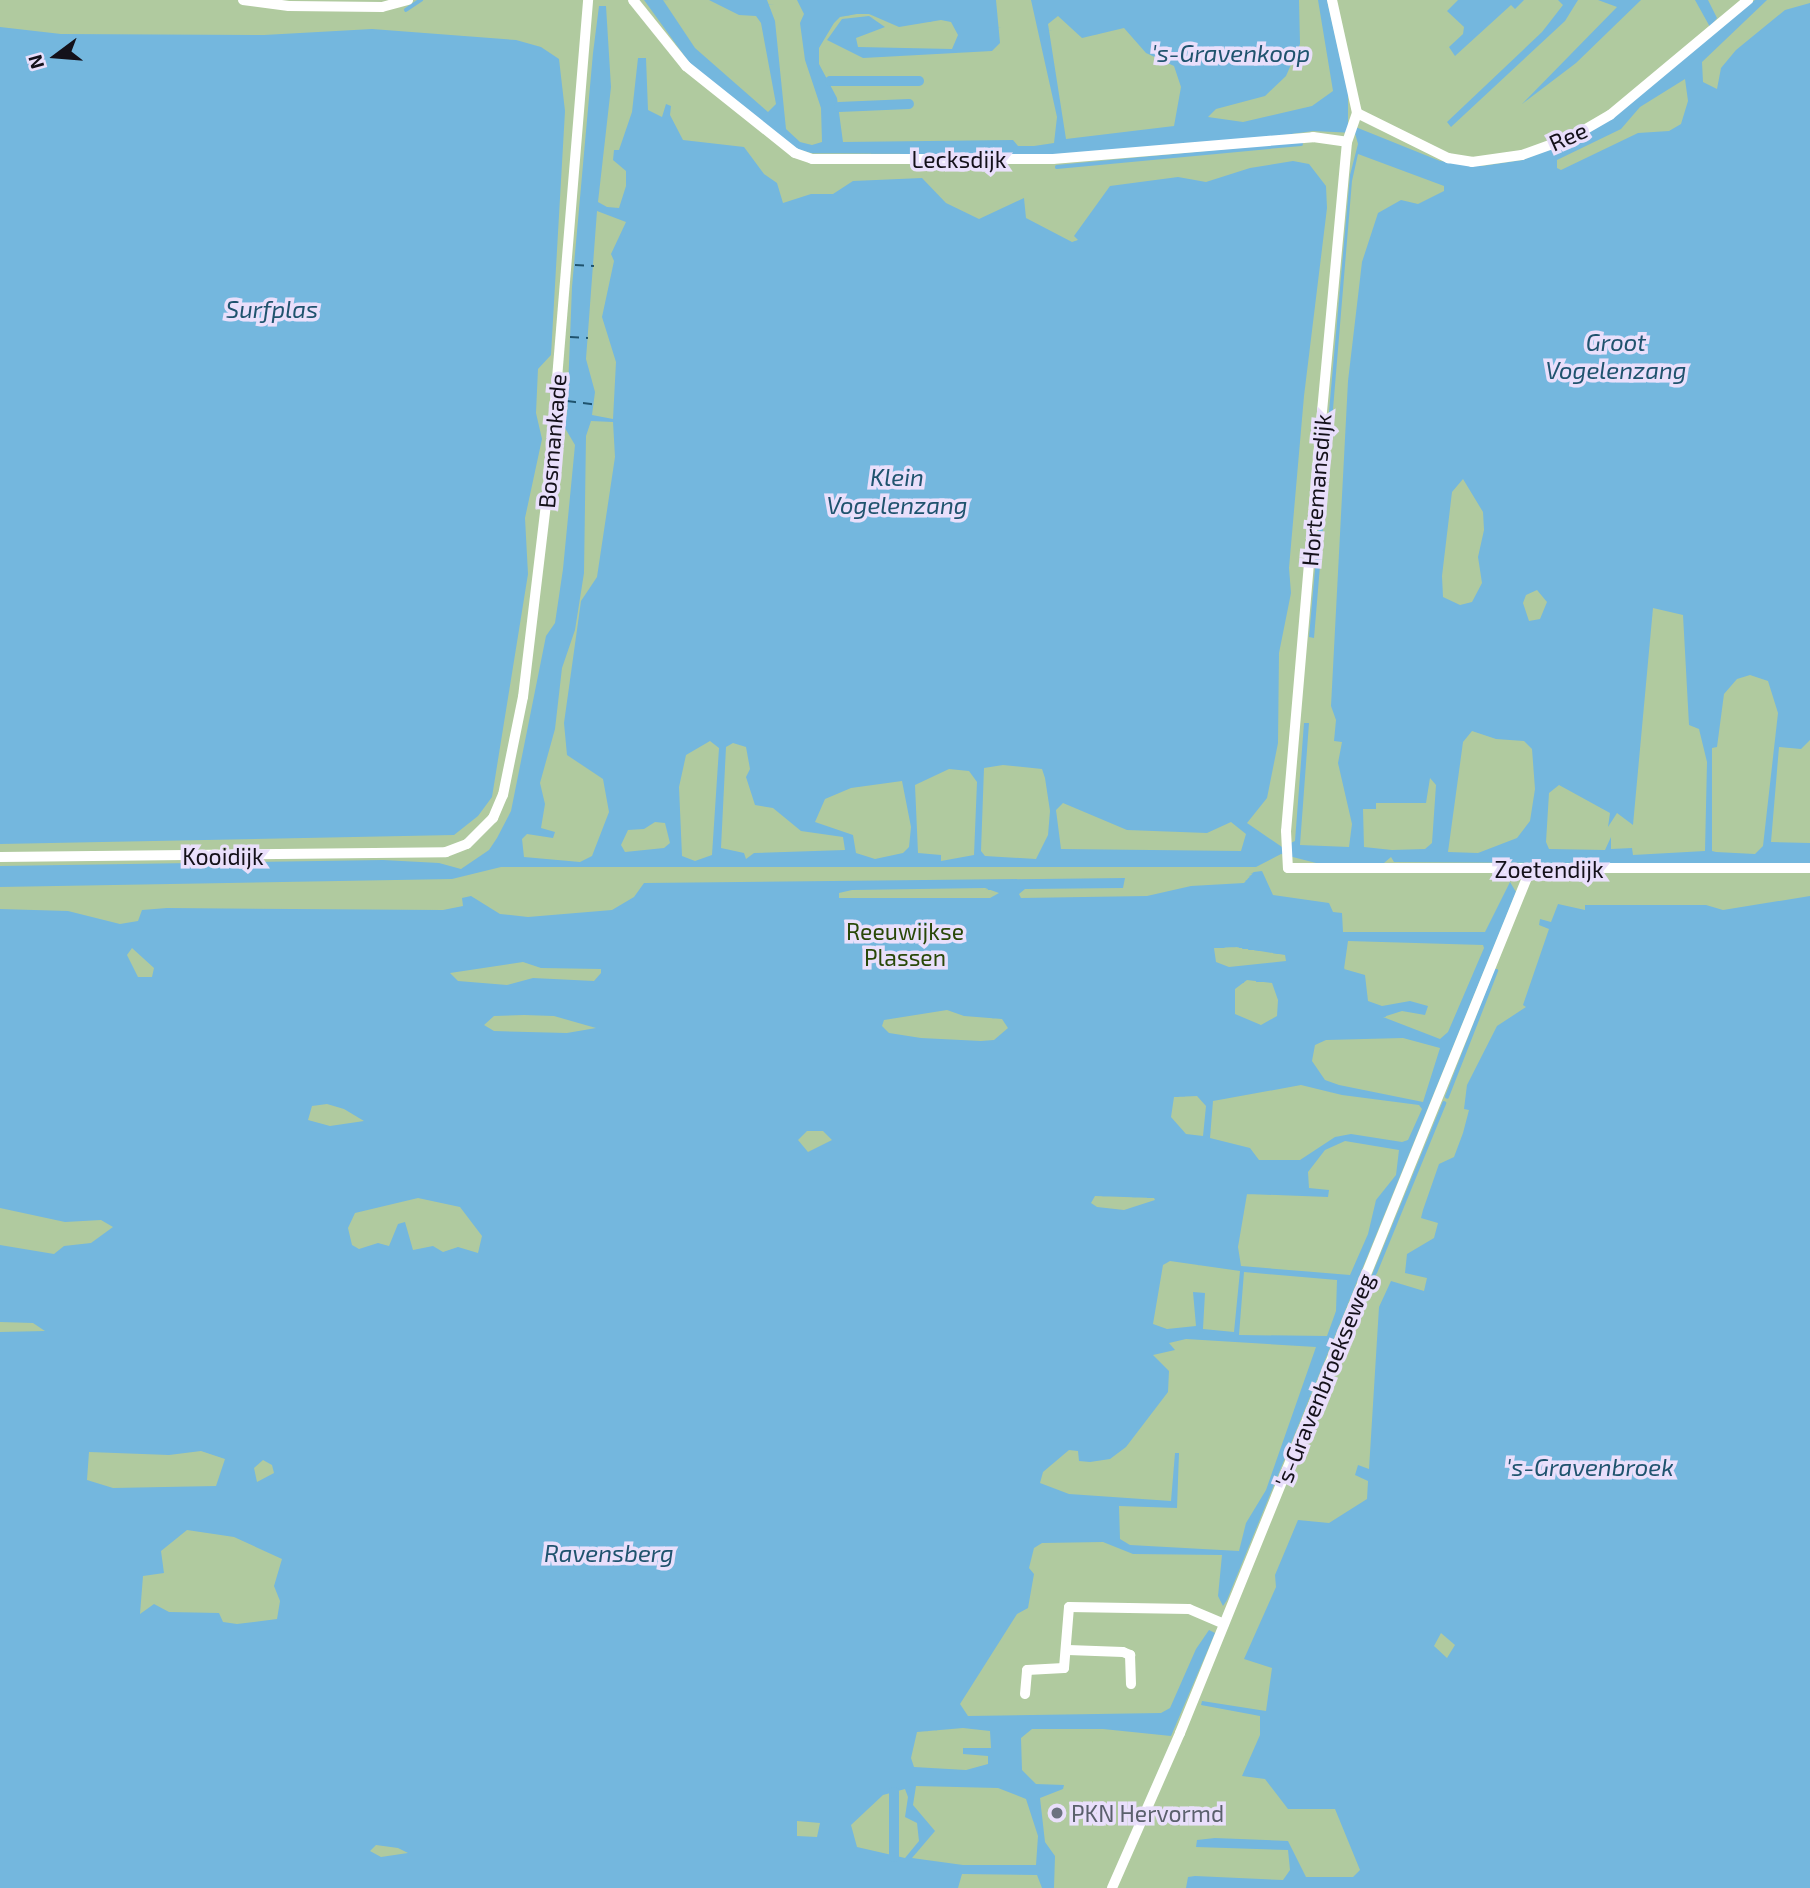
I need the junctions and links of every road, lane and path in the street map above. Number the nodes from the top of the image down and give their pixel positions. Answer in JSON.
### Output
{"nodes":[{"id":1,"x":243,"y":0,"type":"edge"},
{"id":2,"x":408,"y":0,"type":"edge"},
{"id":3,"x":588,"y":0,"type":"edge"},
{"id":4,"x":633,"y":0,"type":"edge"},
{"id":5,"x":1332,"y":0,"type":"edge"},
{"id":6,"x":1748,"y":0,"type":"edge"},
{"id":7,"x":1356,"y":113,"type":"junction"},
{"id":8,"x":1350,"y":133,"type":"junction"},
{"id":9,"x":446,"y":852,"type":"joint"},
{"id":10,"x":0,"y":858,"type":"edge"},
{"id":11,"x":1810,"y":867,"type":"edge"},
{"id":12,"x":1288,"y":868,"type":"joint"},
{"id":13,"x":1530,"y":870,"type":"junction"},
{"id":14,"x":1224,"y":1624,"type":"junction"},
{"id":15,"x":1068,"y":1650,"type":"junction"},
{"id":16,"x":1131,"y":1684,"type":"dead end"},
{"id":17,"x":1025,"y":1694,"type":"dead end"},
{"id":18,"x":1112,"y":1888,"type":"edge"}],
"edges":[{"from":1,"to":2,"type":"street"},
{"from":3,"to":9,"type":"street","name":"Bosmankade"},
{"from":4,"to":8,"type":"street","name":"Lecksdijk"},
{"from":5,"to":7,"type":"street"},
{"from":6,"to":7,"type":"street","name":"Ree"},
{"from":7,"to":8,"type":"street","name":"Hortemansdijk"},
{"from":8,"to":12,"type":"street","name":"Hortemansdijk"},
{"from":9,"to":10,"type":"street","name":"Kooidijk"},
{"from":11,"to":13,"type":"street","name":"Zoetendijk"},
{"from":12,"to":13,"type":"street","name":"Zoetendijk"},
{"from":13,"to":14,"type":"street","name":"'s-Gravenbroekseweg"},
{"from":14,"to":15,"type":"street"},
{"from":14,"to":18,"type":"street","name":"'s-Gravenbroekseweg"},
{"from":15,"to":16,"type":"street"},
{"from":15,"to":17,"type":"street"}]}
